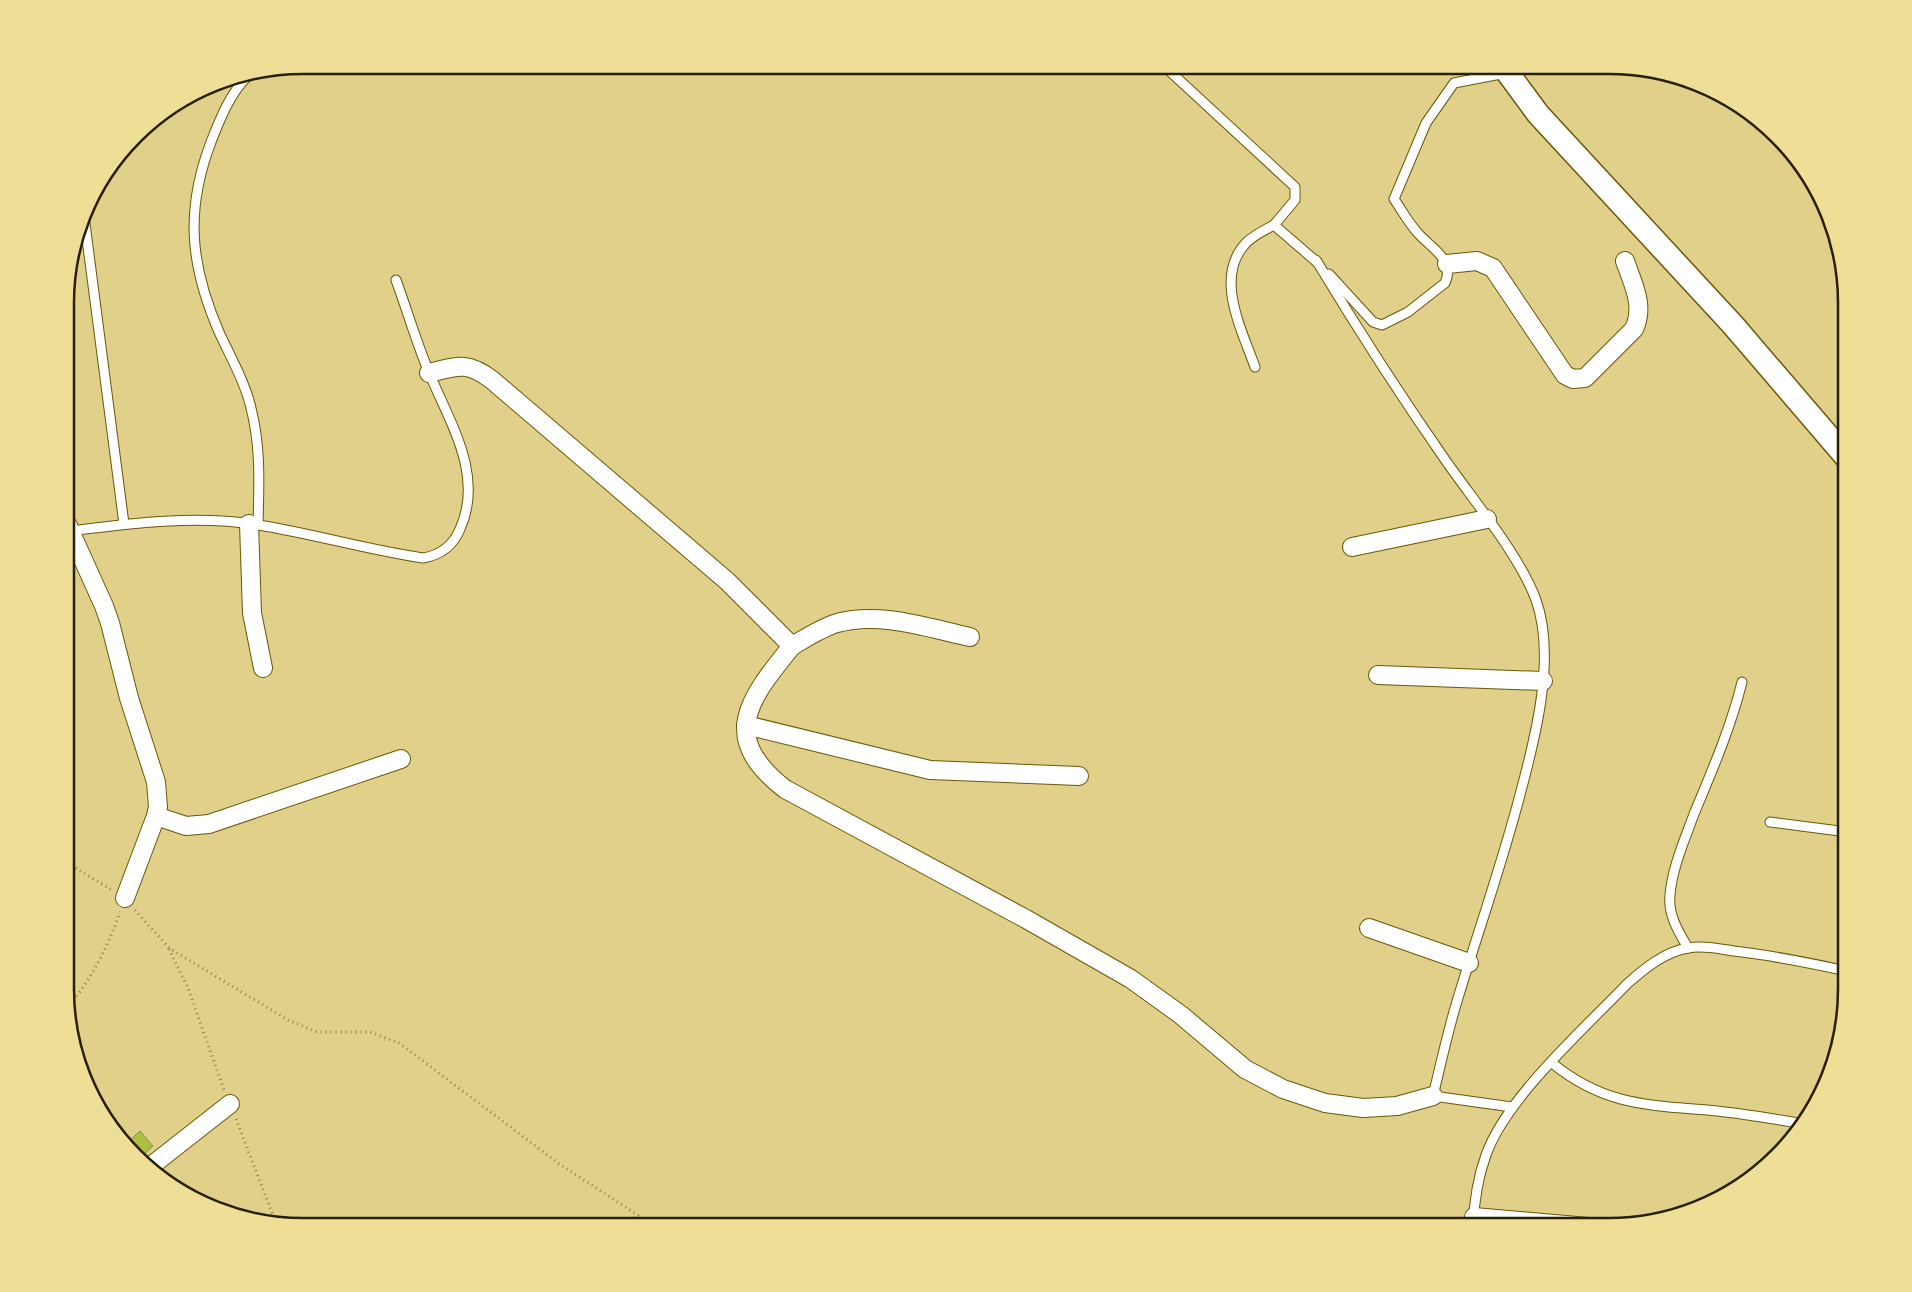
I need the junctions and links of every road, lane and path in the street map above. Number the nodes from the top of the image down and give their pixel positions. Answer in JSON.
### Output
{"nodes":[{"id":1,"x":1174,"y":74,"type":"edge"},
{"id":2,"x":1486,"y":74,"type":"edge"},
{"id":3,"x":1508,"y":74,"type":"edge"},
{"id":4,"x":244,"y":82,"type":"edge"},
{"id":5,"x":1274,"y":225,"type":"junction"},
{"id":6,"x":86,"y":230,"type":"edge"},
{"id":7,"x":1316,"y":260,"type":"junction"},
{"id":8,"x":1625,"y":261,"type":"dead end"},
{"id":9,"x":1447,"y":264,"type":"junction"},
{"id":10,"x":396,"y":280,"type":"dead end"},
{"id":11,"x":1255,"y":367,"type":"dead end"},
{"id":12,"x":429,"y":372,"type":"junction"},
{"id":13,"x":1838,"y":449,"type":"edge"},
{"id":14,"x":1487,"y":520,"type":"junction"},
{"id":15,"x":124,"y":524,"type":"junction"},
{"id":16,"x":254,"y":524,"type":"junction"},
{"id":17,"x":74,"y":528,"type":"edge"},
{"id":18,"x":74,"y":540,"type":"edge"},
{"id":19,"x":1352,"y":547,"type":"dead end"},
{"id":20,"x":970,"y":636,"type":"dead end"},
{"id":21,"x":792,"y":646,"type":"junction"},
{"id":22,"x":263,"y":668,"type":"dead end"},
{"id":23,"x":1378,"y":675,"type":"dead end"},
{"id":24,"x":1543,"y":681,"type":"junction"},
{"id":25,"x":1742,"y":682,"type":"dead end"},
{"id":26,"x":746,"y":725,"type":"junction"},
{"id":27,"x":402,"y":758,"type":"dead end"},
{"id":28,"x":1079,"y":776,"type":"dead end"},
{"id":29,"x":156,"y":816,"type":"junction"},
{"id":30,"x":1770,"y":822,"type":"dead end"},
{"id":31,"x":1838,"y":831,"type":"edge"},
{"id":32,"x":74,"y":867,"type":"edge"},
{"id":33,"x":125,"y":898,"type":"junction"},
{"id":34,"x":1369,"y":928,"type":"dead end"},
{"id":35,"x":169,"y":948,"type":"junction"},
{"id":36,"x":1688,"y":948,"type":"junction"},
{"id":37,"x":1470,"y":963,"type":"junction"},
{"id":38,"x":1838,"y":969,"type":"edge"},
{"id":39,"x":74,"y":1000,"type":"edge"},
{"id":40,"x":1552,"y":1063,"type":"junction"},
{"id":41,"x":1433,"y":1096,"type":"junction"},
{"id":42,"x":230,"y":1104,"type":"junction"},
{"id":43,"x":1512,"y":1107,"type":"junction"},
{"id":44,"x":1796,"y":1123,"type":"edge"},
{"id":45,"x":154,"y":1163,"type":"edge"},
{"id":46,"x":273,"y":1216,"type":"edge"},
{"id":47,"x":642,"y":1218,"type":"edge"},
{"id":48,"x":1474,"y":1218,"type":"edge"}],
"edges":[{"from":1,"to":5,"type":"lane"},
{"from":2,"to":9,"type":"lane"},
{"from":3,"to":13,"type":"street"},
{"from":4,"to":16,"type":"lane"},
{"from":5,"to":7,"type":"lane"},
{"from":5,"to":11,"type":"lane"},
{"from":6,"to":15,"type":"lane"},
{"from":7,"to":9,"type":"lane"},
{"from":7,"to":14,"type":"lane"},
{"from":8,"to":9,"type":"street"},
{"from":10,"to":12,"type":"lane"},
{"from":12,"to":16,"type":"lane"},
{"from":12,"to":21,"type":"street"},
{"from":14,"to":19,"type":"street"},
{"from":14,"to":24,"type":"lane"},
{"from":15,"to":16,"type":"lane"},
{"from":15,"to":17,"type":"lane"},
{"from":16,"to":22,"type":"street"},
{"from":18,"to":29,"type":"street"},
{"from":20,"to":21,"type":"street"},
{"from":21,"to":26,"type":"street"},
{"from":23,"to":24,"type":"street"},
{"from":24,"to":37,"type":"lane"},
{"from":25,"to":36,"type":"lane"},
{"from":26,"to":28,"type":"street"},
{"from":26,"to":41,"type":"street"},
{"from":27,"to":29,"type":"street"},
{"from":29,"to":33,"type":"street"},
{"from":30,"to":31,"type":"lane"},
{"from":32,"to":33,"type":"path"},
{"from":33,"to":35,"type":"path"},
{"from":33,"to":39,"type":"path"},
{"from":34,"to":37,"type":"street"},
{"from":35,"to":42,"type":"path"},
{"from":35,"to":47,"type":"path"},
{"from":36,"to":38,"type":"lane"},
{"from":36,"to":40,"type":"lane"},
{"from":37,"to":41,"type":"lane"},
{"from":40,"to":43,"type":"lane"},
{"from":40,"to":44,"type":"lane"},
{"from":41,"to":43,"type":"lane"},
{"from":42,"to":45,"type":"street"},
{"from":42,"to":46,"type":"path"},
{"from":43,"to":48,"type":"lane"}]}
